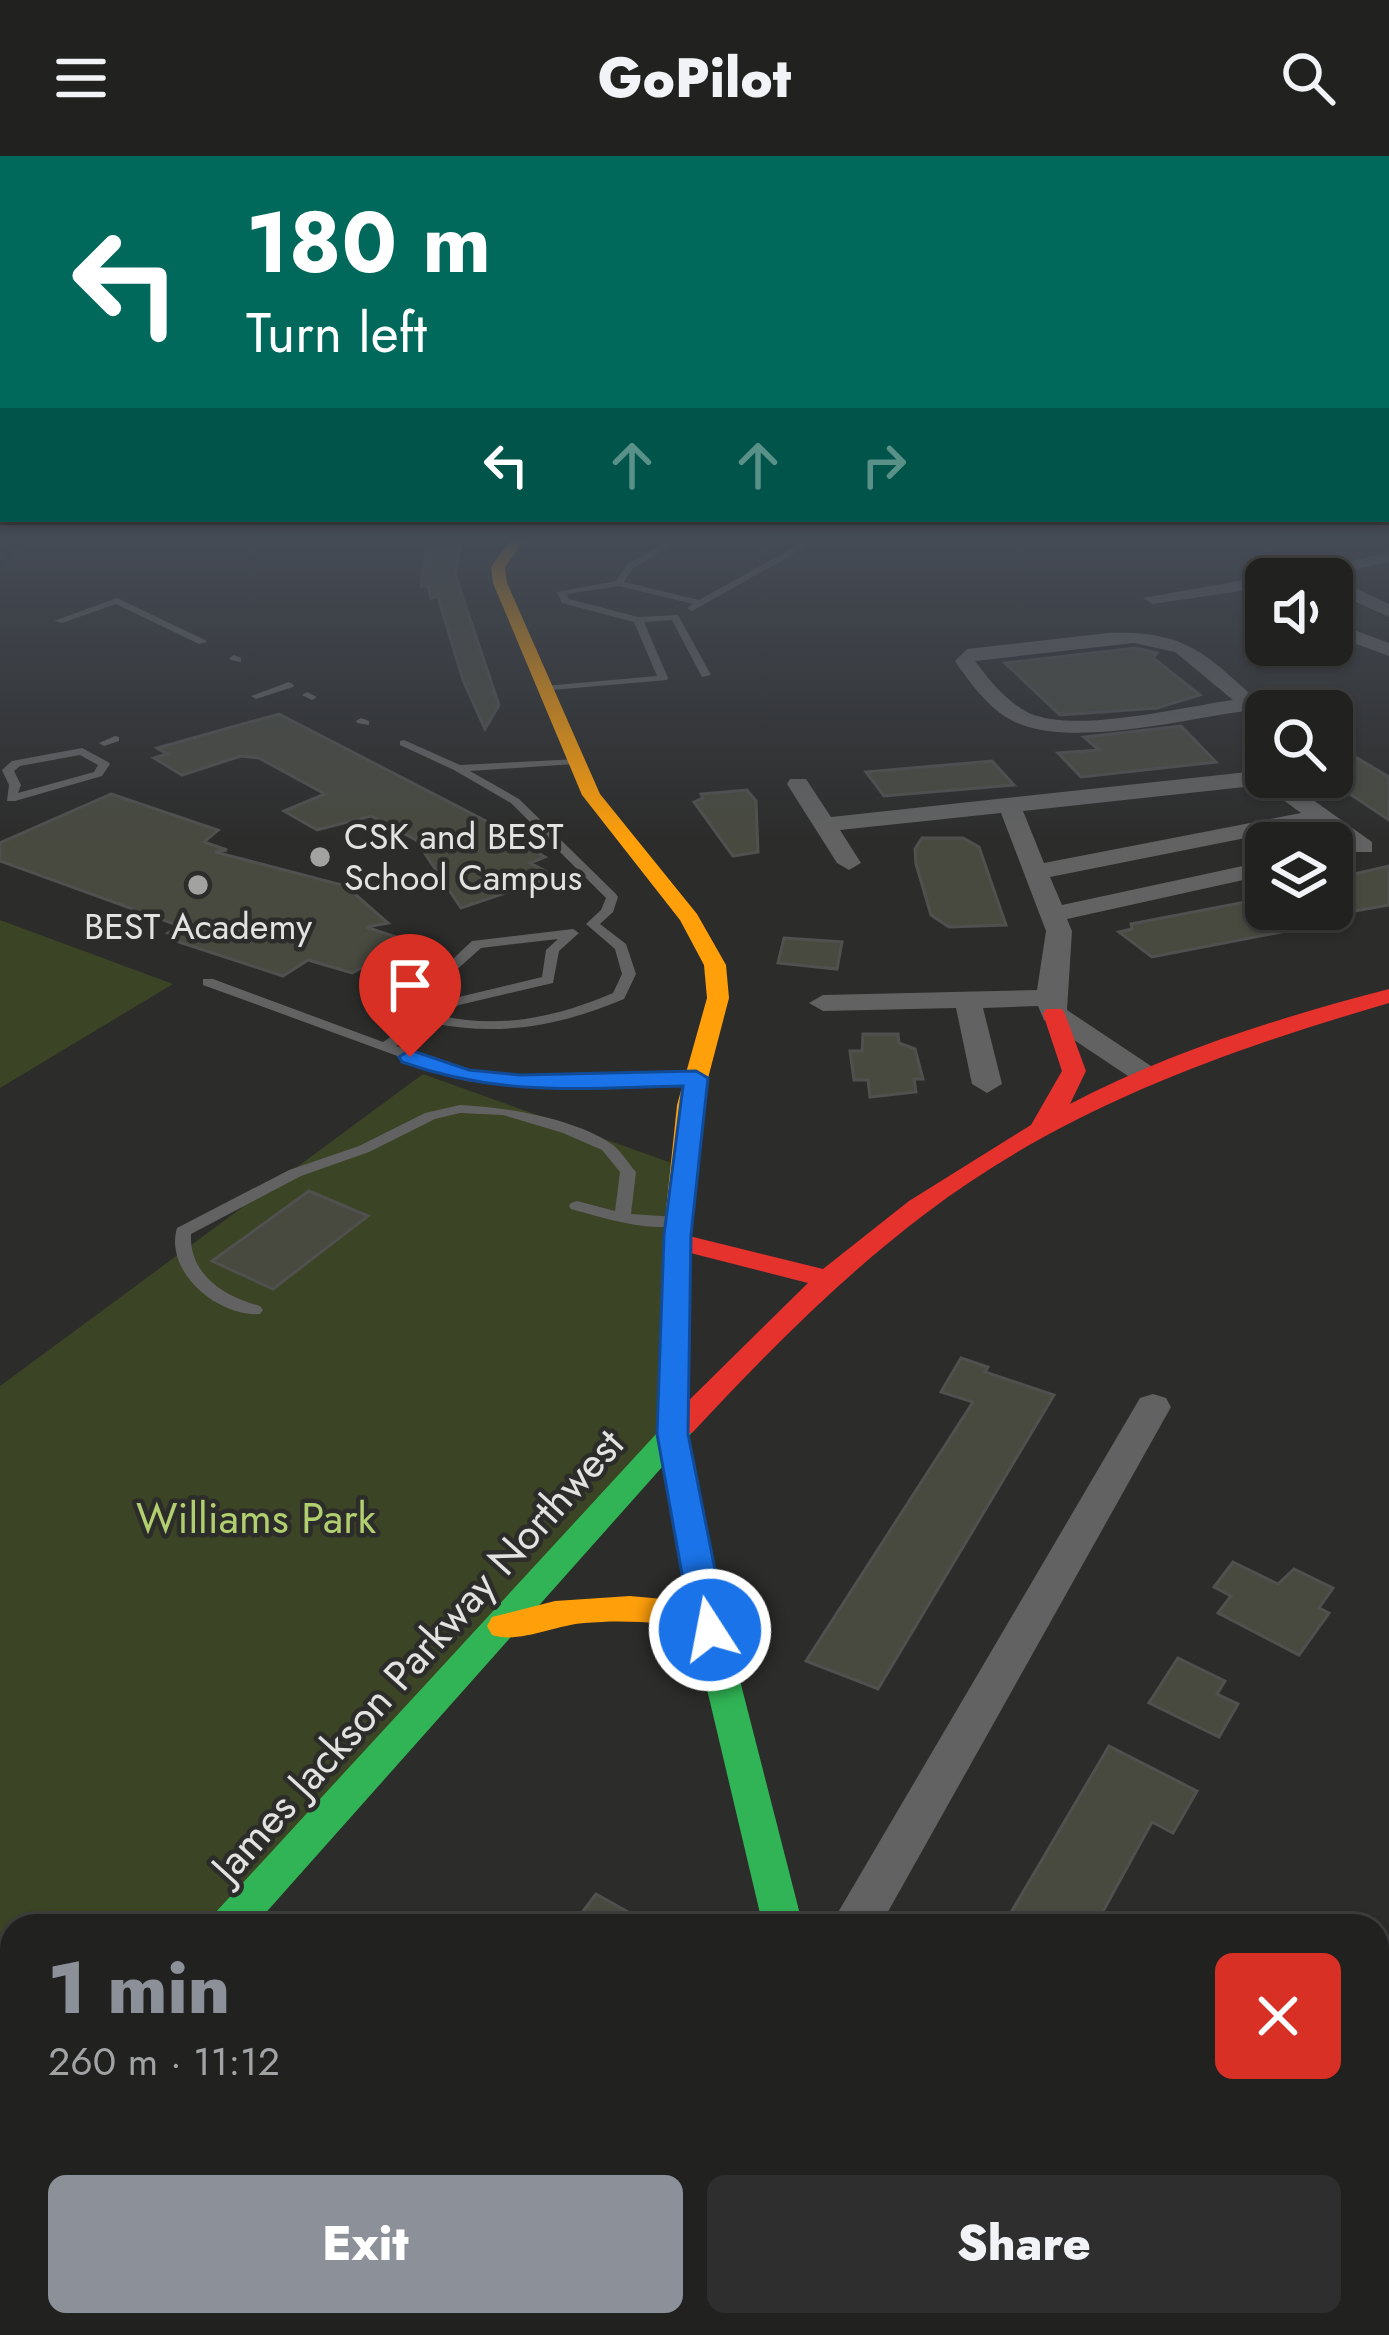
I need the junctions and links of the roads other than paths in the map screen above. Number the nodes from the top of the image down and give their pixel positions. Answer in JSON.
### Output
{"nodes":[{"id":1,"x":195,"y":639,"type":"edge"},
{"id":2,"x":523,"y":639,"type":"edge"},
{"id":3,"x":646,"y":639,"type":"edge"},
{"id":4,"x":687,"y":639,"type":"edge"},
{"id":5,"x":1360,"y":639,"type":"edge"},
{"id":6,"x":202,"y":642,"type":"dead end"},
{"id":7,"x":1389,"y":650,"type":"edge"},
{"id":8,"x":706,"y":675,"type":"dead end"},
{"id":9,"x":290,"y":685,"type":"dead end"},
{"id":10,"x":544,"y":689,"type":"junction"},
{"id":11,"x":256,"y":696,"type":"dead end"},
{"id":12,"x":1248,"y":704,"type":"joint"},
{"id":13,"x":404,"y":743,"type":"dead end"},
{"id":14,"x":82,"y":751,"type":"joint"},
{"id":15,"x":1245,"y":758,"type":"edge"},
{"id":16,"x":575,"y":761,"type":"junction"},
{"id":17,"x":458,"y":768,"type":"junction"},
{"id":18,"x":798,"y":784,"type":"dead end"},
{"id":19,"x":1304,"y":798,"type":"edge"},
{"id":20,"x":1009,"y":806,"type":"junction"},
{"id":21,"x":1321,"y":816,"type":"junction"},
{"id":22,"x":825,"y":825,"type":"junction"},
{"id":23,"x":1377,"y":844,"type":"edge"},
{"id":24,"x":849,"y":863,"type":"dead end"},
{"id":25,"x":1036,"y":872,"type":"junction"},
{"id":26,"x":1245,"y":873,"type":"edge"},
{"id":27,"x":1053,"y":915,"type":"junction"},
{"id":28,"x":592,"y":924,"type":"junction"},
{"id":29,"x":573,"y":933,"type":"junction"},
{"id":30,"x":208,"y":982,"type":"dead end"},
{"id":31,"x":1389,"y":996,"type":"edge"},
{"id":32,"x":968,"y":1001,"type":"junction"},
{"id":33,"x":454,"y":1002,"type":"junction"},
{"id":34,"x":824,"y":1003,"type":"dead end"},
{"id":35,"x":1052,"y":1006,"type":"junction"},
{"id":36,"x":430,"y":1018,"type":"junction"},
{"id":37,"x":385,"y":1046,"type":"junction"},
{"id":38,"x":1144,"y":1074,"type":"junction"},
{"id":39,"x":696,"y":1078,"type":"junction"},
{"id":40,"x":987,"y":1084,"type":"dead end"},
{"id":41,"x":1037,"y":1126,"type":"junction"},
{"id":42,"x":577,"y":1206,"type":"dead end"},
{"id":43,"x":622,"y":1218,"type":"junction"},
{"id":44,"x":678,"y":1231,"type":"junction"},
{"id":45,"x":826,"y":1279,"type":"junction"},
{"id":46,"x":254,"y":1310,"type":"dead end"},
{"id":47,"x":1153,"y":1407,"type":"dead end"},
{"id":48,"x":672,"y":1434,"type":"junction"},
{"id":49,"x":707,"y":1616,"type":"junction"},
{"id":50,"x":501,"y":1627,"type":"junction"},
{"id":51,"x":240,"y":1914,"type":"edge"},
{"id":52,"x":780,"y":1914,"type":"edge"},
{"id":53,"x":861,"y":1914,"type":"edge"}],
"edges":[{"from":1,"to":6,"type":"lane"},
{"from":2,"to":10,"type":"street"},
{"from":3,"to":10,"type":"lane"},
{"from":4,"to":8,"type":"lane"},
{"from":5,"to":7,"type":"street"},
{"from":9,"to":11,"type":"lane"},
{"from":10,"to":16,"type":"street"},
{"from":12,"to":12,"type":"street"},
{"from":13,"to":17,"type":"lane"},
{"from":14,"to":14,"type":"lane"},
{"from":15,"to":20,"type":"street"},
{"from":16,"to":17,"type":"lane"},
{"from":16,"to":39,"type":"street"},
{"from":17,"to":28,"type":"lane"},
{"from":18,"to":22,"type":"street"},
{"from":19,"to":21,"type":"street"},
{"from":20,"to":22,"type":"street"},
{"from":20,"to":25,"type":"street"},
{"from":21,"to":23,"type":"street"},
{"from":21,"to":25,"type":"street"},
{"from":22,"to":24,"type":"street"},
{"from":25,"to":27,"type":"street"},
{"from":26,"to":27,"type":"street"},
{"from":27,"to":35,"type":"street"},
{"from":28,"to":29,"type":"lane"},
{"from":28,"to":36,"type":"lane"},
{"from":29,"to":33,"type":"lane"},
{"from":29,"to":33,"type":"lane"},
{"from":30,"to":37,"type":"lane"},
{"from":31,"to":38,"type":"street","name":"James Jackson Parkway Northwest"},
{"from":32,"to":34,"type":"street"},
{"from":32,"to":35,"type":"street"},
{"from":32,"to":40,"type":"street"},
{"from":33,"to":36,"type":"lane"},
{"from":35,"to":38,"type":"street"},
{"from":35,"to":41,"type":"street"},
{"from":36,"to":37,"type":"lane"},
{"from":37,"to":39,"type":"lane"},
{"from":38,"to":41,"type":"street","name":"James Jackson Parkway Northwest"},
{"from":39,"to":44,"type":"street"},
{"from":41,"to":45,"type":"street","name":"James Jackson Parkway Northwest"},
{"from":42,"to":43,"type":"lane"},
{"from":43,"to":44,"type":"lane"},
{"from":43,"to":46,"type":"lane"},
{"from":44,"to":45,"type":"street"},
{"from":44,"to":48,"type":"street"},
{"from":45,"to":48,"type":"street","name":"James Jackson Parkway Northwest"},
{"from":47,"to":53,"type":"street"},
{"from":48,"to":49,"type":"street"},
{"from":48,"to":50,"type":"street","name":"James Jackson Parkway Northwest"},
{"from":49,"to":50,"type":"street"},
{"from":49,"to":52,"type":"street"},
{"from":50,"to":51,"type":"street","name":"James Jackson Parkway Northwest"}]}
